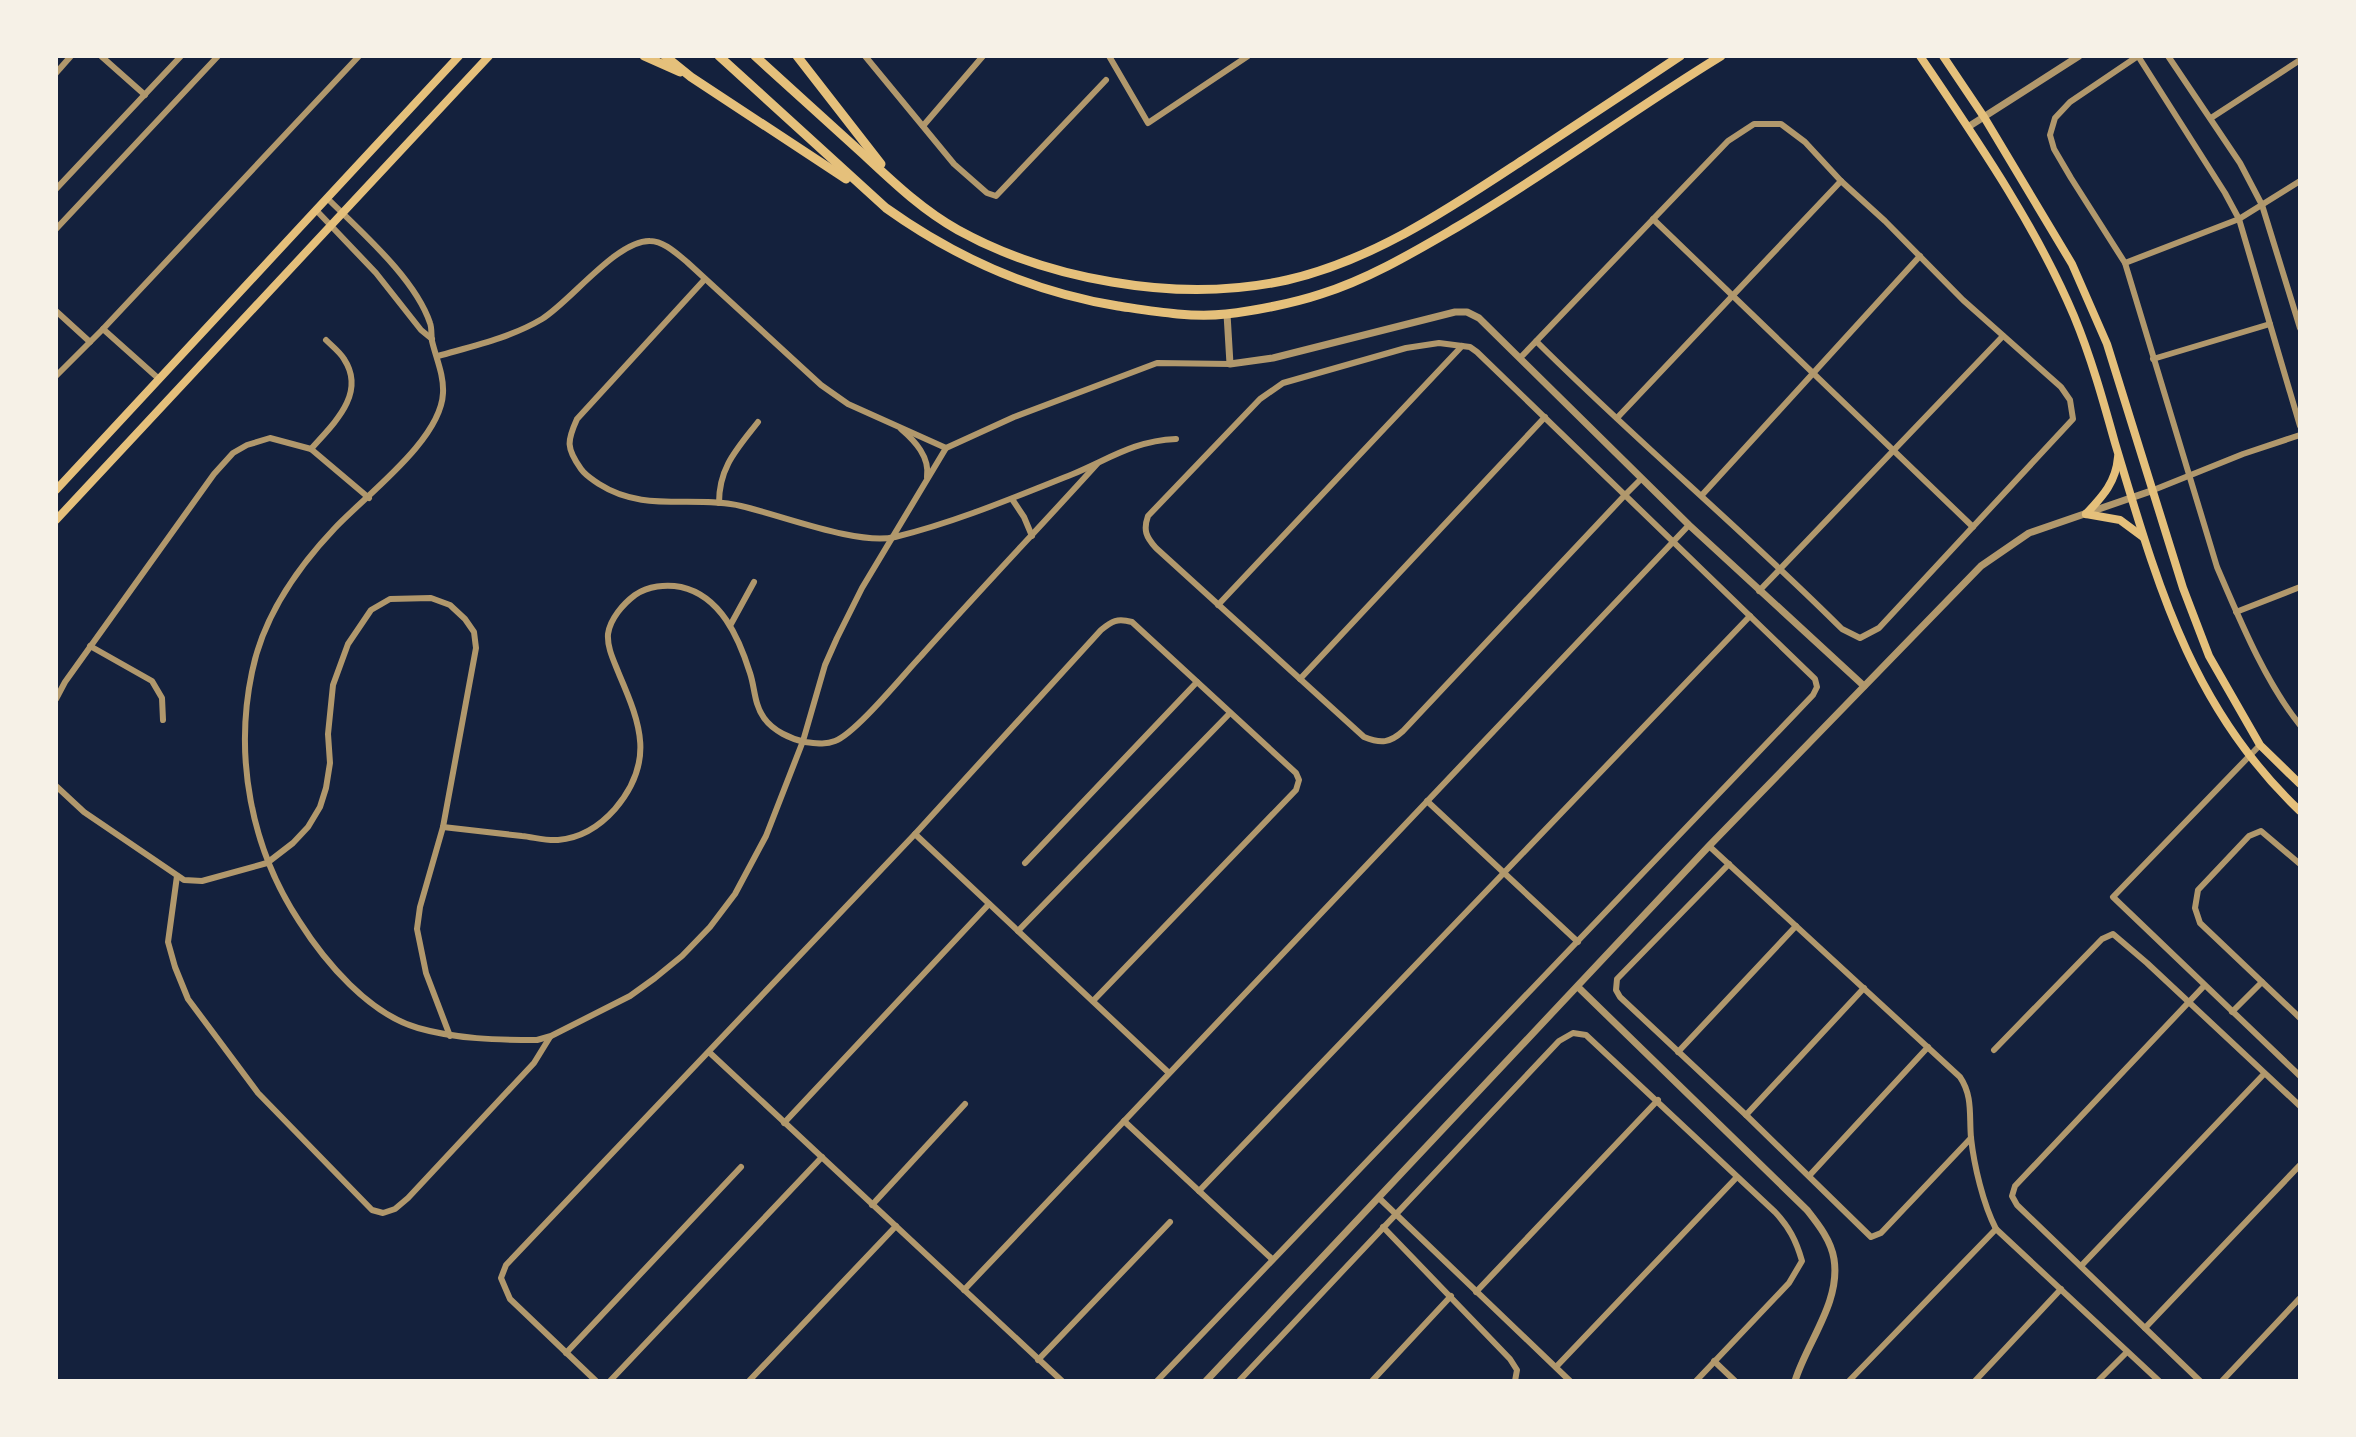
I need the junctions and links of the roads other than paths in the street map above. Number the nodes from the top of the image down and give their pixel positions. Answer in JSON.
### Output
{"nodes":[{"id":1,"x":71,"y":56,"type":"edge"},
{"id":2,"x":101,"y":56,"type":"edge"},
{"id":3,"x":181,"y":56,"type":"edge"},
{"id":4,"x":218,"y":56,"type":"edge"},
{"id":5,"x":359,"y":56,"type":"edge"},
{"id":6,"x":459,"y":56,"type":"edge"},
{"id":7,"x":489,"y":56,"type":"edge"},
{"id":8,"x":644,"y":56,"type":"edge"},
{"id":9,"x":665,"y":56,"type":"edge"},
{"id":10,"x":719,"y":56,"type":"edge"},
{"id":11,"x":755,"y":56,"type":"edge"},
{"id":12,"x":797,"y":56,"type":"edge"},
{"id":13,"x":865,"y":56,"type":"edge"},
{"id":14,"x":983,"y":56,"type":"edge"},
{"id":15,"x":1109,"y":56,"type":"edge"},
{"id":16,"x":1248,"y":56,"type":"edge"},
{"id":17,"x":1680,"y":56,"type":"edge"},
{"id":18,"x":1721,"y":56,"type":"edge"},
{"id":19,"x":1920,"y":56,"type":"edge"},
{"id":20,"x":1943,"y":56,"type":"edge"},
{"id":21,"x":2079,"y":56,"type":"edge"},
{"id":22,"x":2138,"y":56,"type":"edge"},
{"id":23,"x":2168,"y":56,"type":"edge"},
{"id":24,"x":2300,"y":60,"type":"edge"},
{"id":25,"x":56,"y":73,"type":"edge"},
{"id":26,"x":691,"y":77,"type":"junction"},
{"id":27,"x":1106,"y":80,"type":"dead end"},
{"id":28,"x":145,"y":95,"type":"junction"},
{"id":29,"x":1984,"y":117,"type":"junction"},
{"id":30,"x":2211,"y":118,"type":"junction"},
{"id":31,"x":923,"y":126,"type":"junction"},
{"id":32,"x":1968,"y":127,"type":"junction"},
{"id":33,"x":1841,"y":181,"type":"junction"},
{"id":34,"x":2300,"y":181,"type":"edge"},
{"id":35,"x":899,"y":187,"type":"junction"},
{"id":36,"x":56,"y":189,"type":"edge"},
{"id":37,"x":869,"y":193,"type":"junction"},
{"id":38,"x":327,"y":198,"type":"junction"},
{"id":39,"x":2262,"y":205,"type":"junction"},
{"id":40,"x":316,"y":210,"type":"junction"},
{"id":41,"x":342,"y":213,"type":"junction"},
{"id":42,"x":1653,"y":219,"type":"junction"},
{"id":43,"x":2239,"y":219,"type":"junction"},
{"id":44,"x":331,"y":225,"type":"junction"},
{"id":45,"x":56,"y":229,"type":"edge"},
{"id":46,"x":379,"y":250,"type":"junction"},
{"id":47,"x":1920,"y":256,"type":"junction"},
{"id":48,"x":366,"y":262,"type":"junction"},
{"id":49,"x":2125,"y":263,"type":"junction"},
{"id":50,"x":705,"y":279,"type":"junction"},
{"id":51,"x":1733,"y":297,"type":"junction"},
{"id":52,"x":56,"y":311,"type":"edge"},
{"id":53,"x":1227,"y":314,"type":"junction"},
{"id":54,"x":2270,"y":324,"type":"junction"},
{"id":55,"x":2300,"y":328,"type":"edge"},
{"id":56,"x":103,"y":329,"type":"junction"},
{"id":57,"x":2003,"y":336,"type":"junction"},
{"id":58,"x":432,"y":339,"type":"junction"},
{"id":59,"x":326,"y":340,"type":"dead end"},
{"id":60,"x":1536,"y":341,"type":"junction"},
{"id":61,"x":90,"y":342,"type":"junction"},
{"id":62,"x":1462,"y":346,"type":"junction"},
{"id":63,"x":438,"y":356,"type":"junction"},
{"id":64,"x":1520,"y":358,"type":"junction"},
{"id":65,"x":2153,"y":359,"type":"junction"},
{"id":66,"x":1230,"y":364,"type":"junction"},
{"id":67,"x":1813,"y":375,"type":"junction"},
{"id":68,"x":56,"y":376,"type":"edge"},
{"id":69,"x":159,"y":379,"type":"junction"},
{"id":70,"x":1545,"y":417,"type":"junction"},
{"id":71,"x":1617,"y":418,"type":"junction"},
{"id":72,"x":758,"y":422,"type":"dead end"},
{"id":73,"x":897,"y":425,"type":"junction"},
{"id":74,"x":2300,"y":426,"type":"edge"},
{"id":75,"x":2300,"y":435,"type":"edge"},
{"id":76,"x":1176,"y":439,"type":"dead end"},
{"id":77,"x":946,"y":448,"type":"junction"},
{"id":78,"x":311,"y":449,"type":"junction"},
{"id":79,"x":1893,"y":451,"type":"junction"},
{"id":80,"x":2118,"y":453,"type":"junction"},
{"id":81,"x":1097,"y":464,"type":"junction"},
{"id":82,"x":2189,"y":475,"type":"junction"},
{"id":83,"x":1641,"y":479,"type":"junction"},
{"id":84,"x":927,"y":480,"type":"junction"},
{"id":85,"x":56,"y":490,"type":"edge"},
{"id":86,"x":2151,"y":491,"type":"junction"},
{"id":87,"x":1625,"y":495,"type":"junction"},
{"id":88,"x":1702,"y":495,"type":"junction"},
{"id":89,"x":369,"y":498,"type":"junction"},
{"id":90,"x":2133,"y":498,"type":"junction"},
{"id":91,"x":1012,"y":499,"type":"junction"},
{"id":92,"x":719,"y":503,"type":"junction"},
{"id":93,"x":2086,"y":514,"type":"junction"},
{"id":94,"x":56,"y":520,"type":"edge"},
{"id":95,"x":1689,"y":525,"type":"junction"},
{"id":96,"x":1973,"y":527,"type":"junction"},
{"id":97,"x":1032,"y":536,"type":"junction"},
{"id":98,"x":892,"y":538,"type":"junction"},
{"id":99,"x":2144,"y":538,"type":"junction"},
{"id":100,"x":1673,"y":541,"type":"junction"},
{"id":101,"x":1780,"y":569,"type":"junction"},
{"id":102,"x":754,"y":582,"type":"dead end"},
{"id":103,"x":2300,"y":587,"type":"edge"},
{"id":104,"x":1759,"y":591,"type":"junction"},
{"id":105,"x":1218,"y":605,"type":"junction"},
{"id":106,"x":2236,"y":612,"type":"junction"},
{"id":107,"x":1750,"y":616,"type":"junction"},
{"id":108,"x":731,"y":624,"type":"junction"},
{"id":109,"x":90,"y":646,"type":"junction"},
{"id":110,"x":1300,"y":679,"type":"junction"},
{"id":111,"x":1197,"y":682,"type":"junction"},
{"id":112,"x":1864,"y":686,"type":"junction"},
{"id":113,"x":56,"y":699,"type":"edge"},
{"id":114,"x":2300,"y":710,"type":"edge"},
{"id":115,"x":1230,"y":713,"type":"junction"},
{"id":116,"x":2292,"y":715,"type":"junction"},
{"id":117,"x":163,"y":720,"type":"dead end"},
{"id":118,"x":2300,"y":725,"type":"edge"},
{"id":119,"x":803,"y":741,"type":"junction"},
{"id":120,"x":2260,"y":745,"type":"junction"},
{"id":121,"x":2249,"y":756,"type":"junction"},
{"id":122,"x":2300,"y":784,"type":"edge"},
{"id":123,"x":56,"y":786,"type":"edge"},
{"id":124,"x":1427,"y":801,"type":"junction"},
{"id":125,"x":2300,"y":811,"type":"edge"},
{"id":126,"x":443,"y":827,"type":"junction"},
{"id":127,"x":915,"y":834,"type":"junction"},
{"id":128,"x":1709,"y":846,"type":"junction"},
{"id":129,"x":267,"y":863,"type":"junction"},
{"id":130,"x":1025,"y":863,"type":"dead end"},
{"id":131,"x":1729,"y":864,"type":"junction"},
{"id":132,"x":2300,"y":864,"type":"edge"},
{"id":133,"x":1504,"y":873,"type":"junction"},
{"id":134,"x":177,"y":876,"type":"junction"},
{"id":135,"x":989,"y":904,"type":"junction"},
{"id":136,"x":1796,"y":926,"type":"junction"},
{"id":137,"x":1018,"y":931,"type":"junction"},
{"id":138,"x":1578,"y":942,"type":"junction"},
{"id":139,"x":2262,"y":982,"type":"junction"},
{"id":140,"x":2204,"y":986,"type":"junction"},
{"id":141,"x":1578,"y":987,"type":"junction"},
{"id":142,"x":1864,"y":988,"type":"junction"},
{"id":143,"x":1093,"y":1001,"type":"junction"},
{"id":144,"x":2188,"y":1002,"type":"junction"},
{"id":145,"x":2232,"y":1012,"type":"junction"},
{"id":146,"x":2300,"y":1018,"type":"edge"},
{"id":147,"x":450,"y":1036,"type":"junction"},
{"id":148,"x":551,"y":1036,"type":"junction"},
{"id":149,"x":1928,"y":1047,"type":"junction"},
{"id":150,"x":1994,"y":1050,"type":"dead end"},
{"id":151,"x":709,"y":1052,"type":"junction"},
{"id":152,"x":1678,"y":1052,"type":"junction"},
{"id":153,"x":1169,"y":1073,"type":"junction"},
{"id":154,"x":2264,"y":1074,"type":"junction"},
{"id":155,"x":2300,"y":1076,"type":"edge"},
{"id":156,"x":1658,"y":1100,"type":"junction"},
{"id":157,"x":965,"y":1104,"type":"dead end"},
{"id":158,"x":2300,"y":1106,"type":"edge"},
{"id":159,"x":1746,"y":1115,"type":"junction"},
{"id":160,"x":1124,"y":1121,"type":"junction"},
{"id":161,"x":784,"y":1123,"type":"junction"},
{"id":162,"x":1971,"y":1138,"type":"junction"},
{"id":163,"x":822,"y":1157,"type":"junction"},
{"id":164,"x":2300,"y":1165,"type":"edge"},
{"id":165,"x":741,"y":1167,"type":"dead end"},
{"id":166,"x":1809,"y":1176,"type":"junction"},
{"id":167,"x":1737,"y":1177,"type":"junction"},
{"id":168,"x":1199,"y":1191,"type":"junction"},
{"id":169,"x":1379,"y":1198,"type":"junction"},
{"id":170,"x":872,"y":1205,"type":"junction"},
{"id":171,"x":1395,"y":1215,"type":"junction"},
{"id":172,"x":1170,"y":1222,"type":"dead end"},
{"id":173,"x":896,"y":1226,"type":"junction"},
{"id":174,"x":1383,"y":1227,"type":"junction"},
{"id":175,"x":1996,"y":1229,"type":"junction"},
{"id":176,"x":1272,"y":1259,"type":"junction"},
{"id":177,"x":2081,"y":1266,"type":"junction"},
{"id":178,"x":2061,"y":1289,"type":"junction"},
{"id":179,"x":964,"y":1290,"type":"junction"},
{"id":180,"x":1476,"y":1292,"type":"junction"},
{"id":181,"x":1451,"y":1296,"type":"junction"},
{"id":182,"x":2300,"y":1298,"type":"edge"},
{"id":183,"x":2145,"y":1328,"type":"junction"},
{"id":184,"x":2127,"y":1352,"type":"junction"},
{"id":185,"x":566,"y":1353,"type":"junction"},
{"id":186,"x":1038,"y":1360,"type":"junction"},
{"id":187,"x":1714,"y":1361,"type":"junction"},
{"id":188,"x":1556,"y":1367,"type":"junction"},
{"id":189,"x":596,"y":1381,"type":"edge"},
{"id":190,"x":610,"y":1381,"type":"edge"},
{"id":191,"x":749,"y":1381,"type":"edge"},
{"id":192,"x":1062,"y":1381,"type":"edge"},
{"id":193,"x":1157,"y":1381,"type":"edge"},
{"id":194,"x":1206,"y":1381,"type":"edge"},
{"id":195,"x":1239,"y":1381,"type":"edge"},
{"id":196,"x":1372,"y":1381,"type":"edge"},
{"id":197,"x":1515,"y":1381,"type":"edge"},
{"id":198,"x":1570,"y":1381,"type":"edge"},
{"id":199,"x":1696,"y":1381,"type":"edge"},
{"id":200,"x":1735,"y":1381,"type":"edge"},
{"id":201,"x":1795,"y":1381,"type":"edge"},
{"id":202,"x":1849,"y":1381,"type":"edge"},
{"id":203,"x":1975,"y":1381,"type":"edge"},
{"id":204,"x":2098,"y":1381,"type":"edge"},
{"id":205,"x":2159,"y":1381,"type":"edge"},
{"id":206,"x":2200,"y":1381,"type":"edge"},
{"id":207,"x":2222,"y":1381,"type":"edge"}],
"edges":[{"from":1,"to":25,"type":"street"},
{"from":2,"to":28,"type":"street"},
{"from":3,"to":28,"type":"street"},
{"from":4,"to":45,"type":"street"},
{"from":5,"to":56,"type":"street"},
{"from":6,"to":38,"type":"main road"},
{"from":7,"to":41,"type":"main road"},
{"from":8,"to":26,"type":"main road"},
{"from":9,"to":26,"type":"main road"},
{"from":10,"to":37,"type":"main road"},
{"from":11,"to":35,"type":"main road"},
{"from":12,"to":35,"type":"main road"},
{"from":13,"to":31,"type":"street"},
{"from":14,"to":31,"type":"street"},
{"from":15,"to":16,"type":"street"},
{"from":17,"to":35,"type":"main road"},
{"from":18,"to":53,"type":"main road"},
{"from":19,"to":32,"type":"main road"},
{"from":20,"to":29,"type":"main road"},
{"from":21,"to":29,"type":"street"},
{"from":22,"to":43,"type":"street"},
{"from":22,"to":49,"type":"street"},
{"from":23,"to":30,"type":"street"},
{"from":24,"to":30,"type":"street"},
{"from":26,"to":37,"type":"main road"},
{"from":27,"to":31,"type":"street"},
{"from":28,"to":36,"type":"street"},
{"from":29,"to":32,"type":"street"},
{"from":29,"to":86,"type":"main road"},
{"from":30,"to":39,"type":"street"},
{"from":32,"to":80,"type":"main road"},
{"from":33,"to":42,"type":"street"},
{"from":33,"to":47,"type":"street"},
{"from":33,"to":51,"type":"street"},
{"from":34,"to":39,"type":"street"},
{"from":37,"to":53,"type":"main road"},
{"from":38,"to":40,"type":"main road"},
{"from":38,"to":41,"type":"street"},
{"from":39,"to":43,"type":"street"},
{"from":39,"to":55,"type":"street"},
{"from":40,"to":44,"type":"street"},
{"from":40,"to":69,"type":"main road"},
{"from":41,"to":44,"type":"main road"},
{"from":41,"to":46,"type":"street"},
{"from":42,"to":51,"type":"street"},
{"from":42,"to":60,"type":"street"},
{"from":43,"to":49,"type":"street"},
{"from":43,"to":54,"type":"street"},
{"from":44,"to":48,"type":"street"},
{"from":44,"to":94,"type":"main road"},
{"from":46,"to":48,"type":"street"},
{"from":46,"to":58,"type":"street"},
{"from":47,"to":57,"type":"street"},
{"from":47,"to":67,"type":"street"},
{"from":48,"to":58,"type":"street"},
{"from":49,"to":65,"type":"street"},
{"from":50,"to":63,"type":"street"},
{"from":50,"to":73,"type":"street"},
{"from":50,"to":92,"type":"street"},
{"from":51,"to":67,"type":"street"},
{"from":51,"to":71,"type":"street"},
{"from":52,"to":61,"type":"street"},
{"from":53,"to":66,"type":"street"},
{"from":54,"to":65,"type":"street"},
{"from":54,"to":74,"type":"street"},
{"from":56,"to":61,"type":"street"},
{"from":56,"to":69,"type":"street"},
{"from":57,"to":79,"type":"street"},
{"from":57,"to":96,"type":"street"},
{"from":58,"to":63,"type":"street"},
{"from":59,"to":78,"type":"street"},
{"from":60,"to":64,"type":"street"},
{"from":60,"to":71,"type":"street"},
{"from":61,"to":68,"type":"street"},
{"from":62,"to":70,"type":"street"},
{"from":62,"to":105,"type":"street"},
{"from":62,"to":105,"type":"street"},
{"from":63,"to":89,"type":"street"},
{"from":64,"to":66,"type":"street"},
{"from":64,"to":83,"type":"street"},
{"from":65,"to":82,"type":"street"},
{"from":66,"to":77,"type":"street"},
{"from":67,"to":79,"type":"street"},
{"from":67,"to":88,"type":"street"},
{"from":69,"to":85,"type":"main road"},
{"from":70,"to":87,"type":"street"},
{"from":70,"to":110,"type":"street"},
{"from":71,"to":88,"type":"street"},
{"from":72,"to":92,"type":"street"},
{"from":73,"to":77,"type":"street"},
{"from":73,"to":84,"type":"street"},
{"from":75,"to":82,"type":"street"},
{"from":76,"to":81,"type":"street"},
{"from":77,"to":84,"type":"street"},
{"from":78,"to":89,"type":"street"},
{"from":78,"to":109,"type":"street"},
{"from":79,"to":96,"type":"street"},
{"from":79,"to":101,"type":"street"},
{"from":80,"to":90,"type":"main road"},
{"from":80,"to":93,"type":"main road"},
{"from":81,"to":91,"type":"street"},
{"from":81,"to":97,"type":"street"},
{"from":82,"to":86,"type":"street"},
{"from":82,"to":106,"type":"street"},
{"from":83,"to":87,"type":"street"},
{"from":83,"to":95,"type":"street"},
{"from":84,"to":98,"type":"street"},
{"from":86,"to":90,"type":"street"},
{"from":86,"to":120,"type":"main road"},
{"from":87,"to":100,"type":"street"},
{"from":87,"to":110,"type":"street"},
{"from":88,"to":101,"type":"street"},
{"from":89,"to":129,"type":"street"},
{"from":90,"to":93,"type":"street"},
{"from":90,"to":99,"type":"main road"},
{"from":91,"to":97,"type":"street"},
{"from":91,"to":98,"type":"street"},
{"from":92,"to":98,"type":"street"},
{"from":93,"to":99,"type":"main road"},
{"from":93,"to":112,"type":"street"},
{"from":95,"to":100,"type":"street"},
{"from":95,"to":104,"type":"street"},
{"from":96,"to":101,"type":"street"},
{"from":97,"to":119,"type":"street"},
{"from":98,"to":119,"type":"street"},
{"from":99,"to":121,"type":"main road"},
{"from":100,"to":107,"type":"street"},
{"from":100,"to":124,"type":"street"},
{"from":101,"to":104,"type":"street"},
{"from":102,"to":108,"type":"street"},
{"from":103,"to":106,"type":"street"},
{"from":104,"to":112,"type":"street"},
{"from":105,"to":110,"type":"street"},
{"from":106,"to":116,"type":"street"},
{"from":107,"to":133,"type":"street"},
{"from":107,"to":138,"type":"street"},
{"from":108,"to":119,"type":"street"},
{"from":108,"to":126,"type":"street"},
{"from":109,"to":113,"type":"street"},
{"from":109,"to":117,"type":"street"},
{"from":111,"to":115,"type":"street"},
{"from":111,"to":127,"type":"street"},
{"from":111,"to":130,"type":"street"},
{"from":112,"to":128,"type":"street"},
{"from":114,"to":116,"type":"street"},
{"from":115,"to":137,"type":"street"},
{"from":115,"to":143,"type":"street"},
{"from":116,"to":118,"type":"street"},
{"from":119,"to":148,"type":"street"},
{"from":120,"to":121,"type":"street"},
{"from":120,"to":122,"type":"main road"},
{"from":121,"to":125,"type":"main road"},
{"from":121,"to":140,"type":"street"},
{"from":123,"to":134,"type":"street"},
{"from":124,"to":133,"type":"street"},
{"from":124,"to":153,"type":"street"},
{"from":126,"to":129,"type":"street"},
{"from":126,"to":147,"type":"street"},
{"from":127,"to":135,"type":"street"},
{"from":127,"to":151,"type":"street"},
{"from":128,"to":131,"type":"street"},
{"from":128,"to":141,"type":"street"},
{"from":129,"to":134,"type":"street"},
{"from":129,"to":147,"type":"street"},
{"from":131,"to":136,"type":"street"},
{"from":131,"to":152,"type":"street"},
{"from":132,"to":139,"type":"street"},
{"from":133,"to":138,"type":"street"},
{"from":133,"to":168,"type":"street"},
{"from":134,"to":148,"type":"street"},
{"from":135,"to":137,"type":"street"},
{"from":135,"to":161,"type":"street"},
{"from":136,"to":142,"type":"street"},
{"from":136,"to":152,"type":"street"},
{"from":137,"to":143,"type":"street"},
{"from":138,"to":176,"type":"street"},
{"from":139,"to":145,"type":"street"},
{"from":139,"to":146,"type":"street"},
{"from":140,"to":144,"type":"street"},
{"from":140,"to":145,"type":"street"},
{"from":141,"to":169,"type":"street"},
{"from":141,"to":201,"type":"street"},
{"from":142,"to":149,"type":"street"},
{"from":142,"to":159,"type":"street"},
{"from":143,"to":153,"type":"street"},
{"from":144,"to":150,"type":"street"},
{"from":144,"to":154,"type":"street"},
{"from":144,"to":177,"type":"street"},
{"from":145,"to":155,"type":"street"},
{"from":147,"to":148,"type":"street"},
{"from":149,"to":162,"type":"street"},
{"from":149,"to":166,"type":"street"},
{"from":151,"to":161,"type":"street"},
{"from":151,"to":185,"type":"street"},
{"from":152,"to":159,"type":"street"},
{"from":153,"to":160,"type":"street"},
{"from":154,"to":158,"type":"street"},
{"from":154,"to":177,"type":"street"},
{"from":156,"to":167,"type":"street"},
{"from":156,"to":171,"type":"street"},
{"from":156,"to":180,"type":"street"},
{"from":157,"to":170,"type":"street"},
{"from":159,"to":166,"type":"street"},
{"from":160,"to":168,"type":"street"},
{"from":160,"to":179,"type":"street"},
{"from":161,"to":163,"type":"street"},
{"from":162,"to":166,"type":"street"},
{"from":162,"to":175,"type":"street"},
{"from":163,"to":170,"type":"street"},
{"from":163,"to":190,"type":"street"},
{"from":164,"to":183,"type":"street"},
{"from":165,"to":185,"type":"street"},
{"from":167,"to":187,"type":"street"},
{"from":167,"to":188,"type":"street"},
{"from":168,"to":176,"type":"street"},
{"from":169,"to":171,"type":"street"},
{"from":169,"to":194,"type":"street"},
{"from":170,"to":173,"type":"street"},
{"from":171,"to":174,"type":"street"},
{"from":171,"to":180,"type":"street"},
{"from":172,"to":186,"type":"street"},
{"from":173,"to":179,"type":"street"},
{"from":173,"to":191,"type":"street"},
{"from":174,"to":181,"type":"street"},
{"from":174,"to":195,"type":"street"},
{"from":175,"to":178,"type":"street"},
{"from":175,"to":202,"type":"street"},
{"from":176,"to":193,"type":"street"},
{"from":177,"to":183,"type":"street"},
{"from":178,"to":184,"type":"street"},
{"from":178,"to":203,"type":"street"},
{"from":179,"to":186,"type":"street"},
{"from":180,"to":188,"type":"street"},
{"from":181,"to":196,"type":"street"},
{"from":181,"to":197,"type":"street"},
{"from":182,"to":207,"type":"street"},
{"from":183,"to":206,"type":"street"},
{"from":184,"to":204,"type":"street"},
{"from":184,"to":205,"type":"street"},
{"from":185,"to":189,"type":"street"},
{"from":186,"to":192,"type":"street"},
{"from":187,"to":199,"type":"street"},
{"from":187,"to":200,"type":"street"},
{"from":188,"to":198,"type":"street"}]}
